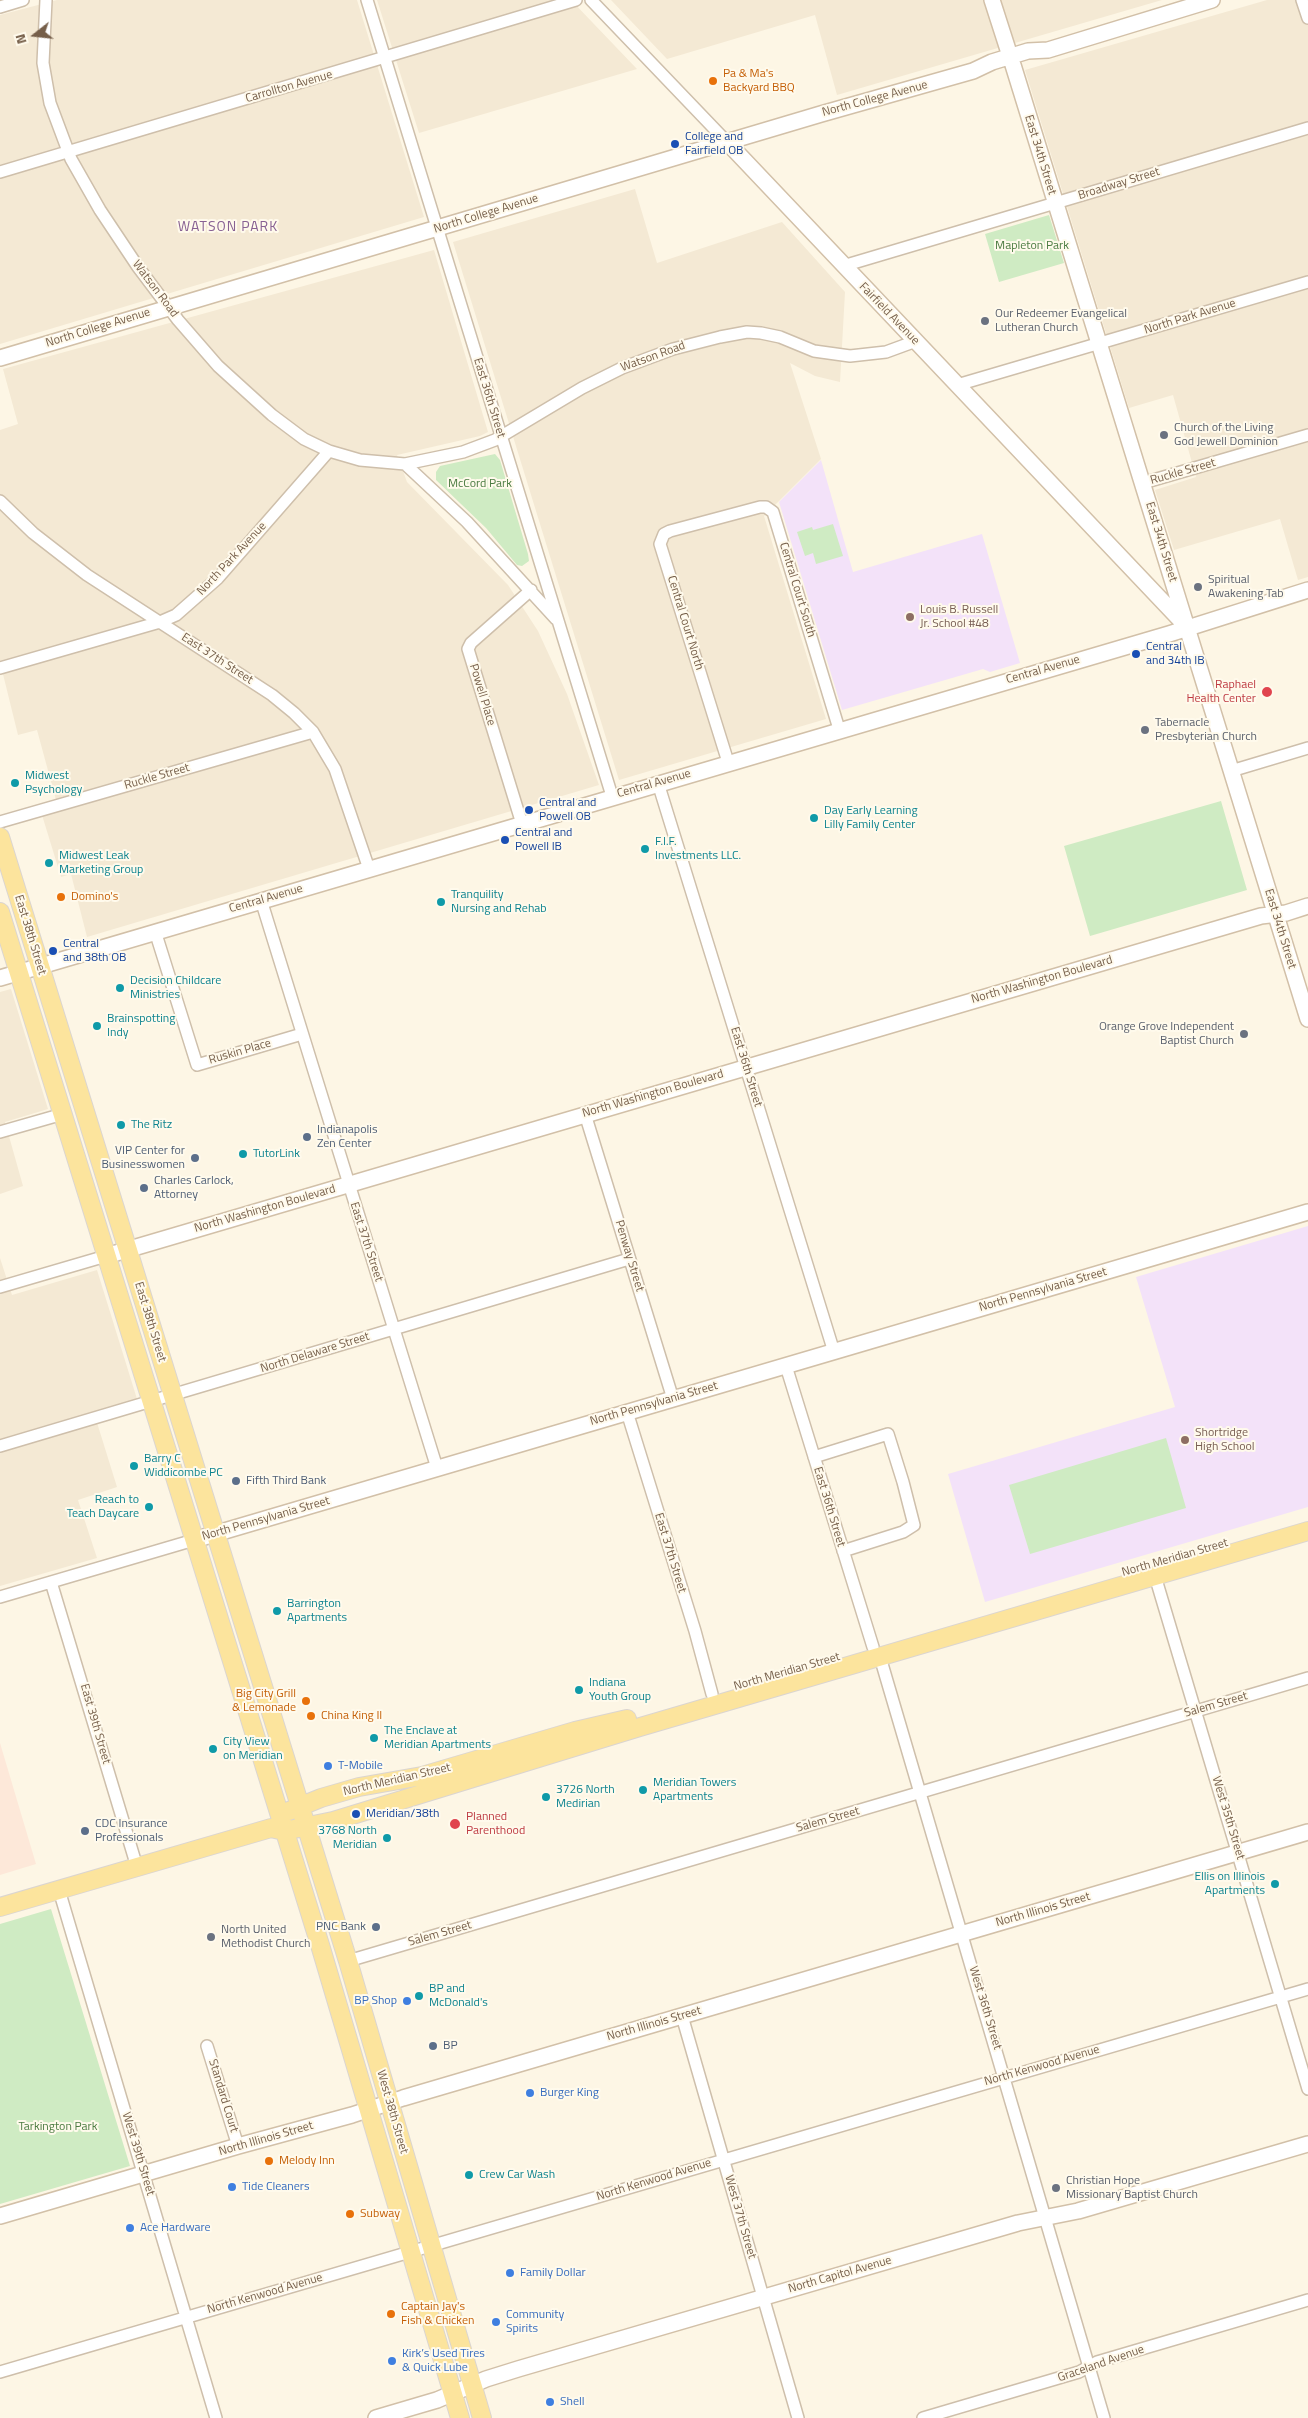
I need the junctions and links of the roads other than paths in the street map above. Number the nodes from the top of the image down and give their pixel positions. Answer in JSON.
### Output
{"nodes":[{"id":1,"x":23,"y":0,"type":"edge"},
{"id":2,"x":46,"y":0,"type":"edge"},
{"id":3,"x":367,"y":0,"type":"edge"},
{"id":4,"x":576,"y":0,"type":"edge"},
{"id":5,"x":591,"y":0,"type":"edge"},
{"id":6,"x":992,"y":0,"type":"edge"},
{"id":7,"x":1212,"y":0,"type":"edge"},
{"id":8,"x":1302,"y":0,"type":"edge"},
{"id":9,"x":0,"y":7,"type":"edge"},
{"id":10,"x":1308,"y":18,"type":"edge"},
{"id":11,"x":385,"y":58,"type":"junction"},
{"id":12,"x":1011,"y":60,"type":"junction"},
{"id":13,"x":1308,"y":128,"type":"edge"},
{"id":14,"x":727,"y":142,"type":"junction"},
{"id":15,"x":68,"y":152,"type":"junction"},
{"id":16,"x":0,"y":172,"type":"edge"},
{"id":17,"x":1055,"y":203,"type":"junction"},
{"id":18,"x":437,"y":229,"type":"junction"},
{"id":19,"x":843,"y":266,"type":"junction"},
{"id":20,"x":1308,"y":282,"type":"edge"},
{"id":21,"x":169,"y":307,"type":"junction"},
{"id":22,"x":916,"y":341,"type":"junction"},
{"id":23,"x":1100,"y":344,"type":"junction"},
{"id":24,"x":0,"y":358,"type":"edge"},
{"id":25,"x":957,"y":385,"type":"junction"},
{"id":26,"x":1308,"y":435,"type":"edge"},
{"id":27,"x":501,"y":436,"type":"junction"},
{"id":28,"x":329,"y":452,"type":"junction"},
{"id":29,"x":405,"y":464,"type":"junction"},
{"id":30,"x":1143,"y":483,"type":"junction"},
{"id":31,"x":0,"y":501,"type":"edge"},
{"id":32,"x":6,"y":514,"type":"edge"},
{"id":33,"x":714,"y":519,"type":"joint"},
{"id":34,"x":531,"y":590,"type":"junction"},
{"id":35,"x":1308,"y":590,"type":"edge"},
{"id":36,"x":160,"y":622,"type":"junction"},
{"id":37,"x":559,"y":622,"type":"junction"},
{"id":38,"x":1187,"y":627,"type":"junction"},
{"id":39,"x":0,"y":668,"type":"edge"},
{"id":40,"x":840,"y":729,"type":"junction"},
{"id":41,"x":313,"y":732,"type":"junction"},
{"id":42,"x":1308,"y":748,"type":"edge"},
{"id":43,"x":728,"y":762,"type":"junction"},
{"id":44,"x":1231,"y":771,"type":"junction"},
{"id":45,"x":658,"y":783,"type":"junction"},
{"id":46,"x":612,"y":796,"type":"junction"},
{"id":47,"x":0,"y":822,"type":"edge"},
{"id":48,"x":522,"y":824,"type":"junction"},
{"id":49,"x":0,"y":837,"type":"edge"},
{"id":50,"x":369,"y":869,"type":"junction"},
{"id":51,"x":261,"y":900,"type":"junction"},
{"id":52,"x":1308,"y":906,"type":"edge"},
{"id":53,"x":0,"y":912,"type":"edge"},
{"id":54,"x":1275,"y":914,"type":"junction"},
{"id":55,"x":155,"y":931,"type":"junction"},
{"id":56,"x":39,"y":966,"type":"junction"},
{"id":57,"x":19,"y":973,"type":"junction"},
{"id":58,"x":0,"y":978,"type":"edge"},
{"id":59,"x":1308,"y":1019,"type":"edge"},
{"id":60,"x":302,"y":1034,"type":"junction"},
{"id":61,"x":746,"y":1067,"type":"junction"},
{"id":62,"x":63,"y":1114,"type":"junction"},
{"id":63,"x":585,"y":1114,"type":"junction"},
{"id":64,"x":0,"y":1132,"type":"edge"},
{"id":65,"x":348,"y":1185,"type":"junction"},
{"id":66,"x":1308,"y":1212,"type":"edge"},
{"id":67,"x":127,"y":1250,"type":"junction"},
{"id":68,"x":106,"y":1256,"type":"junction"},
{"id":69,"x":630,"y":1259,"type":"junction"},
{"id":70,"x":0,"y":1288,"type":"edge"},
{"id":71,"x":394,"y":1330,"type":"junction"},
{"id":72,"x":834,"y":1352,"type":"junction"},
{"id":73,"x":786,"y":1366,"type":"junction"},
{"id":74,"x":173,"y":1396,"type":"junction"},
{"id":75,"x":673,"y":1399,"type":"junction"},
{"id":76,"x":151,"y":1402,"type":"junction"},
{"id":77,"x":627,"y":1412,"type":"junction"},
{"id":78,"x":0,"y":1446,"type":"edge"},
{"id":79,"x":814,"y":1457,"type":"junction"},
{"id":80,"x":437,"y":1468,"type":"junction"},
{"id":81,"x":1308,"y":1519,"type":"edge"},
{"id":82,"x":1308,"y":1531,"type":"edge"},
{"id":83,"x":215,"y":1534,"type":"junction"},
{"id":84,"x":194,"y":1540,"type":"junction"},
{"id":85,"x":843,"y":1551,"type":"junction"},
{"id":86,"x":1156,"y":1576,"type":"junction"},
{"id":87,"x":51,"y":1582,"type":"junction"},
{"id":88,"x":0,"y":1597,"type":"edge"},
{"id":89,"x":876,"y":1652,"type":"junction"},
{"id":90,"x":1308,"y":1678,"type":"edge"},
{"id":91,"x":712,"y":1694,"type":"junction"},
{"id":92,"x":1196,"y":1711,"type":"junction"},
{"id":93,"x":920,"y":1792,"type":"junction"},
{"id":94,"x":300,"y":1806,"type":"junction"},
{"id":95,"x":278,"y":1824,"type":"junction"},
{"id":96,"x":306,"y":1827,"type":"junction"},
{"id":97,"x":1308,"y":1832,"type":"edge"},
{"id":98,"x":1239,"y":1852,"type":"junction"},
{"id":99,"x":137,"y":1867,"type":"junction"},
{"id":100,"x":59,"y":1890,"type":"junction"},
{"id":101,"x":0,"y":1907,"type":"edge"},
{"id":102,"x":962,"y":1933,"type":"junction"},
{"id":103,"x":348,"y":1961,"type":"junction"},
{"id":104,"x":1308,"y":1988,"type":"edge"},
{"id":105,"x":1281,"y":1997,"type":"junction"},
{"id":106,"x":682,"y":2016,"type":"junction"},
{"id":107,"x":207,"y":2046,"type":"dead end"},
{"id":108,"x":1005,"y":2077,"type":"junction"},
{"id":109,"x":1308,"y":2089,"type":"edge"},
{"id":110,"x":389,"y":2103,"type":"junction"},
{"id":111,"x":368,"y":2110,"type":"junction"},
{"id":112,"x":1308,"y":2144,"type":"edge"},
{"id":113,"x":238,"y":2146,"type":"junction"},
{"id":114,"x":723,"y":2159,"type":"junction"},
{"id":115,"x":144,"y":2174,"type":"junction"},
{"id":116,"x":0,"y":2216,"type":"edge"},
{"id":117,"x":1046,"y":2218,"type":"junction"},
{"id":118,"x":431,"y":2246,"type":"junction"},
{"id":119,"x":410,"y":2252,"type":"junction"},
{"id":120,"x":763,"y":2298,"type":"junction"},
{"id":121,"x":1308,"y":2300,"type":"edge"},
{"id":122,"x":187,"y":2317,"type":"junction"},
{"id":123,"x":1089,"y":2367,"type":"junction"},
{"id":124,"x":0,"y":2372,"type":"edge"},
{"id":125,"x":472,"y":2385,"type":"junction"},
{"id":126,"x":453,"y":2394,"type":"junction"},
{"id":127,"x":216,"y":2418,"type":"edge"},
{"id":128,"x":376,"y":2418,"type":"edge"},
{"id":129,"x":460,"y":2418,"type":"edge"},
{"id":130,"x":482,"y":2418,"type":"edge"},
{"id":131,"x":798,"y":2418,"type":"edge"},
{"id":132,"x":923,"y":2418,"type":"edge"},
{"id":133,"x":1104,"y":2418,"type":"edge"}],
"edges":[{"from":1,"to":9,"type":"street"},
{"from":2,"to":15,"type":"street","name":"Watson Road"},
{"from":3,"to":11,"type":"street","name":"East 36th Street"},
{"from":4,"to":11,"type":"street","name":"Carrollton Avenue"},
{"from":5,"to":14,"type":"street","name":"Fairfield Avenue"},
{"from":6,"to":12,"type":"main road","name":"East 34th Street"},
{"from":7,"to":12,"type":"main road","name":"North College Avenue"},
{"from":8,"to":10,"type":"street"},
{"from":11,"to":15,"type":"street","name":"Carrollton Avenue"},
{"from":11,"to":18,"type":"street","name":"East 36th Street"},
{"from":12,"to":14,"type":"main road","name":"North College Avenue"},
{"from":12,"to":17,"type":"main road","name":"East 34th Street"},
{"from":13,"to":17,"type":"street","name":"Broadway Street"},
{"from":14,"to":18,"type":"main road","name":"North College Avenue"},
{"from":14,"to":19,"type":"main road","name":"Fairfield Avenue"},
{"from":15,"to":16,"type":"street","name":"Carrollton Avenue"},
{"from":15,"to":21,"type":"street","name":"Watson Road"},
{"from":17,"to":19,"type":"street","name":"Broadway Street"},
{"from":17,"to":23,"type":"main road","name":"East 34th Street"},
{"from":18,"to":21,"type":"main road","name":"North College Avenue"},
{"from":18,"to":27,"type":"street","name":"East 36th Street"},
{"from":19,"to":22,"type":"main road","name":"Fairfield Avenue"},
{"from":20,"to":23,"type":"street","name":"North Park Avenue"},
{"from":21,"to":24,"type":"main road","name":"North College Avenue"},
{"from":21,"to":28,"type":"street","name":"Watson Road"},
{"from":22,"to":25,"type":"main road","name":"Fairfield Avenue"},
{"from":22,"to":27,"type":"street","name":"Watson Road"},
{"from":23,"to":25,"type":"street","name":"North Park Avenue"},
{"from":23,"to":30,"type":"main road","name":"East 34th Street"},
{"from":25,"to":38,"type":"main road","name":"Fairfield Avenue"},
{"from":26,"to":30,"type":"street","name":"Ruckle Street"},
{"from":27,"to":29,"type":"street","name":"Watson Road"},
{"from":27,"to":37,"type":"street","name":"East 36th Street"},
{"from":28,"to":29,"type":"street","name":"Watson Road"},
{"from":28,"to":36,"type":"street","name":"North Park Avenue"},
{"from":29,"to":34,"type":"street"},
{"from":30,"to":38,"type":"main road","name":"East 34th Street"},
{"from":31,"to":32,"type":"street","name":"East 37th Street"},
{"from":32,"to":36,"type":"street","name":"East 37th Street"},
{"from":33,"to":40,"type":"street","name":"Central Court South"},
{"from":33,"to":43,"type":"street","name":"Central Court North"},
{"from":34,"to":37,"type":"street"},
{"from":34,"to":48,"type":"street","name":"Powell Place"},
{"from":35,"to":38,"type":"main road","name":"Central Avenue"},
{"from":36,"to":39,"type":"street","name":"North Park Avenue"},
{"from":36,"to":41,"type":"street","name":"East 37th Street"},
{"from":37,"to":46,"type":"street","name":"East 36th Street"},
{"from":38,"to":40,"type":"main road","name":"Central Avenue"},
{"from":38,"to":44,"type":"main road","name":"East 34th Street"},
{"from":40,"to":43,"type":"main road","name":"Central Avenue"},
{"from":41,"to":47,"type":"street","name":"Ruckle Street"},
{"from":41,"to":50,"type":"street","name":"East 37th Street"},
{"from":42,"to":44,"type":"street"},
{"from":43,"to":45,"type":"main road","name":"Central Avenue"},
{"from":44,"to":54,"type":"main road","name":"East 34th Street"},
{"from":45,"to":46,"type":"main road","name":"Central Avenue"},
{"from":45,"to":61,"type":"street","name":"East 36th Street"},
{"from":46,"to":48,"type":"main road","name":"Central Avenue"},
{"from":48,"to":50,"type":"main road","name":"Central Avenue"},
{"from":49,"to":56,"type":"main road","name":"East 38th Street"},
{"from":50,"to":51,"type":"main road","name":"Central Avenue"},
{"from":51,"to":55,"type":"main road","name":"Central Avenue"},
{"from":51,"to":60,"type":"street","name":"East 37th Street"},
{"from":52,"to":54,"type":"main road","name":"North Washington Boulevard"},
{"from":53,"to":57,"type":"main road","name":"East 38th Street"},
{"from":54,"to":59,"type":"main road","name":"East 34th Street"},
{"from":54,"to":61,"type":"main road","name":"North Washington Boulevard"},
{"from":55,"to":56,"type":"main road","name":"Central Avenue"},
{"from":55,"to":60,"type":"street","name":"Ruskin Place"},
{"from":56,"to":57,"type":"main road","name":"Central Avenue"},
{"from":56,"to":67,"type":"main road","name":"East 38th Street"},
{"from":57,"to":58,"type":"main road","name":"Central Avenue"},
{"from":57,"to":62,"type":"main road","name":"East 38th Street"},
{"from":60,"to":65,"type":"street","name":"East 37th Street"},
{"from":61,"to":63,"type":"main road","name":"North Washington Boulevard"},
{"from":61,"to":72,"type":"street","name":"East 36th Street"},
{"from":62,"to":64,"type":"street"},
{"from":62,"to":68,"type":"main road","name":"East 38th Street"},
{"from":63,"to":65,"type":"main road","name":"North Washington Boulevard"},
{"from":63,"to":69,"type":"street","name":"Penway Street"},
{"from":65,"to":67,"type":"main road","name":"North Washington Boulevard"},
{"from":65,"to":71,"type":"street","name":"East 37th Street"},
{"from":66,"to":72,"type":"main road","name":"North Pennsylvania Street"},
{"from":67,"to":68,"type":"main road","name":"North Washington Boulevard"},
{"from":67,"to":74,"type":"main road","name":"East 38th Street"},
{"from":68,"to":70,"type":"street","name":"North Washington Boulevard"},
{"from":68,"to":76,"type":"main road","name":"East 38th Street"},
{"from":69,"to":71,"type":"street","name":"North Delaware Street"},
{"from":69,"to":75,"type":"street","name":"Penway Street"},
{"from":71,"to":74,"type":"street","name":"North Delaware Street"},
{"from":71,"to":80,"type":"street","name":"East 37th Street"},
{"from":72,"to":73,"type":"main road","name":"North Pennsylvania Street"},
{"from":73,"to":75,"type":"main road","name":"North Pennsylvania Street"},
{"from":73,"to":79,"type":"street","name":"East 36th Street"},
{"from":74,"to":76,"type":"street","name":"North Delaware Street"},
{"from":74,"to":83,"type":"main road","name":"East 38th Street"},
{"from":75,"to":77,"type":"main road","name":"North Pennsylvania Street"},
{"from":76,"to":78,"type":"street","name":"North Delaware Street"},
{"from":76,"to":84,"type":"main road","name":"East 38th Street"},
{"from":77,"to":80,"type":"main road","name":"North Pennsylvania Street"},
{"from":77,"to":91,"type":"street","name":"East 37th Street"},
{"from":79,"to":85,"type":"street","name":"East 36th Street"},
{"from":79,"to":85,"type":"street"},
{"from":80,"to":83,"type":"main road","name":"North Pennsylvania Street"},
{"from":81,"to":89,"type":"main road","name":"North Meridian Street"},
{"from":82,"to":86,"type":"main road","name":"North Meridian Street"},
{"from":83,"to":84,"type":"main road","name":"North Pennsylvania Street"},
{"from":83,"to":94,"type":"main road","name":"East 38th Street"},
{"from":84,"to":87,"type":"street","name":"North Pennsylvania Street"},
{"from":84,"to":95,"type":"main road","name":"East 38th Street"},
{"from":85,"to":89,"type":"street","name":"East 36th Street"},
{"from":86,"to":89,"type":"main road","name":"North Meridian Street"},
{"from":86,"to":92,"type":"street","name":"West 35th Street"},
{"from":87,"to":88,"type":"street","name":"North Pennsylvania Street"},
{"from":87,"to":99,"type":"street","name":"East 39th Street"},
{"from":89,"to":91,"type":"main road","name":"North Meridian Street"},
{"from":89,"to":93,"type":"street","name":"West 36th Street"},
{"from":89,"to":96,"type":"main road","name":"North Meridian Street"},
{"from":90,"to":92,"type":"street","name":"Salem Street"},
{"from":91,"to":94,"type":"main road","name":"North Meridian Street"},
{"from":92,"to":93,"type":"street","name":"Salem Street"},
{"from":92,"to":98,"type":"street","name":"West 35th Street"},
{"from":93,"to":102,"type":"street","name":"West 36th Street"},
{"from":93,"to":103,"type":"street","name":"Salem Street"},
{"from":94,"to":95,"type":"main road","name":"North Meridian Street"},
{"from":94,"to":96,"type":"main road","name":"West 38th Street"},
{"from":95,"to":96,"type":"main road","name":"North Meridian Street"},
{"from":95,"to":99,"type":"main road","name":"North Meridian Street"},
{"from":95,"to":111,"type":"main road","name":"West 38th Street"},
{"from":96,"to":103,"type":"main road","name":"West 38th Street"},
{"from":97,"to":98,"type":"main road","name":"North Illinois Street"},
{"from":98,"to":102,"type":"main road","name":"North Illinois Street"},
{"from":98,"to":105,"type":"street","name":"West 35th Street"},
{"from":99,"to":100,"type":"main road","name":"North Meridian Street"},
{"from":100,"to":101,"type":"main road","name":"North Meridian Street"},
{"from":100,"to":115,"type":"street","name":"West 39th Street"},
{"from":102,"to":106,"type":"main road","name":"North Illinois Street"},
{"from":102,"to":108,"type":"street","name":"West 36th Street"},
{"from":103,"to":110,"type":"main road","name":"West 38th Street"},
{"from":104,"to":105,"type":"street","name":"North Kenwood Avenue"},
{"from":105,"to":108,"type":"street","name":"North Kenwood Avenue"},
{"from":105,"to":109,"type":"street","name":"West 35th Street"},
{"from":106,"to":110,"type":"main road","name":"North Illinois Street"},
{"from":106,"to":114,"type":"street","name":"West 37th Street"},
{"from":107,"to":113,"type":"street","name":"Standard Court"},
{"from":108,"to":114,"type":"street","name":"North Kenwood Avenue"},
{"from":108,"to":117,"type":"street","name":"West 36th Street"},
{"from":110,"to":111,"type":"main road","name":"North Illinois Street"},
{"from":110,"to":118,"type":"main road","name":"West 38th Street"},
{"from":111,"to":113,"type":"main road","name":"North Illinois Street"},
{"from":111,"to":119,"type":"main road","name":"West 38th Street"},
{"from":112,"to":117,"type":"main road","name":"North Capitol Avenue"},
{"from":113,"to":115,"type":"main road","name":"North Illinois Street"},
{"from":114,"to":118,"type":"street","name":"North Kenwood Avenue"},
{"from":114,"to":120,"type":"street","name":"West 37th Street"},
{"from":115,"to":116,"type":"main road","name":"North Illinois Street"},
{"from":115,"to":122,"type":"street","name":"West 39th Street"},
{"from":117,"to":120,"type":"main road","name":"North Capitol Avenue"},
{"from":117,"to":123,"type":"street","name":"West 36th Street"},
{"from":118,"to":119,"type":"street","name":"North Kenwood Avenue"},
{"from":118,"to":125,"type":"main road","name":"West 38th Street"},
{"from":119,"to":122,"type":"street","name":"North Kenwood Avenue"},
{"from":119,"to":126,"type":"main road","name":"West 38th Street"},
{"from":120,"to":125,"type":"main road","name":"North Capitol Avenue"},
{"from":120,"to":131,"type":"street","name":"West 37th Street"},
{"from":121,"to":123,"type":"street","name":"Graceland Avenue"},
{"from":122,"to":124,"type":"street","name":"North Kenwood Avenue"},
{"from":122,"to":127,"type":"street","name":"West 39th Street"},
{"from":123,"to":132,"type":"street","name":"Graceland Avenue"},
{"from":123,"to":133,"type":"street","name":"West 36th Street"},
{"from":125,"to":126,"type":"main road","name":"North Capitol Avenue"},
{"from":125,"to":130,"type":"main road","name":"West 38th Street"},
{"from":126,"to":128,"type":"main road","name":"North Capitol Avenue"},
{"from":126,"to":129,"type":"main road","name":"West 38th Street"}]}
